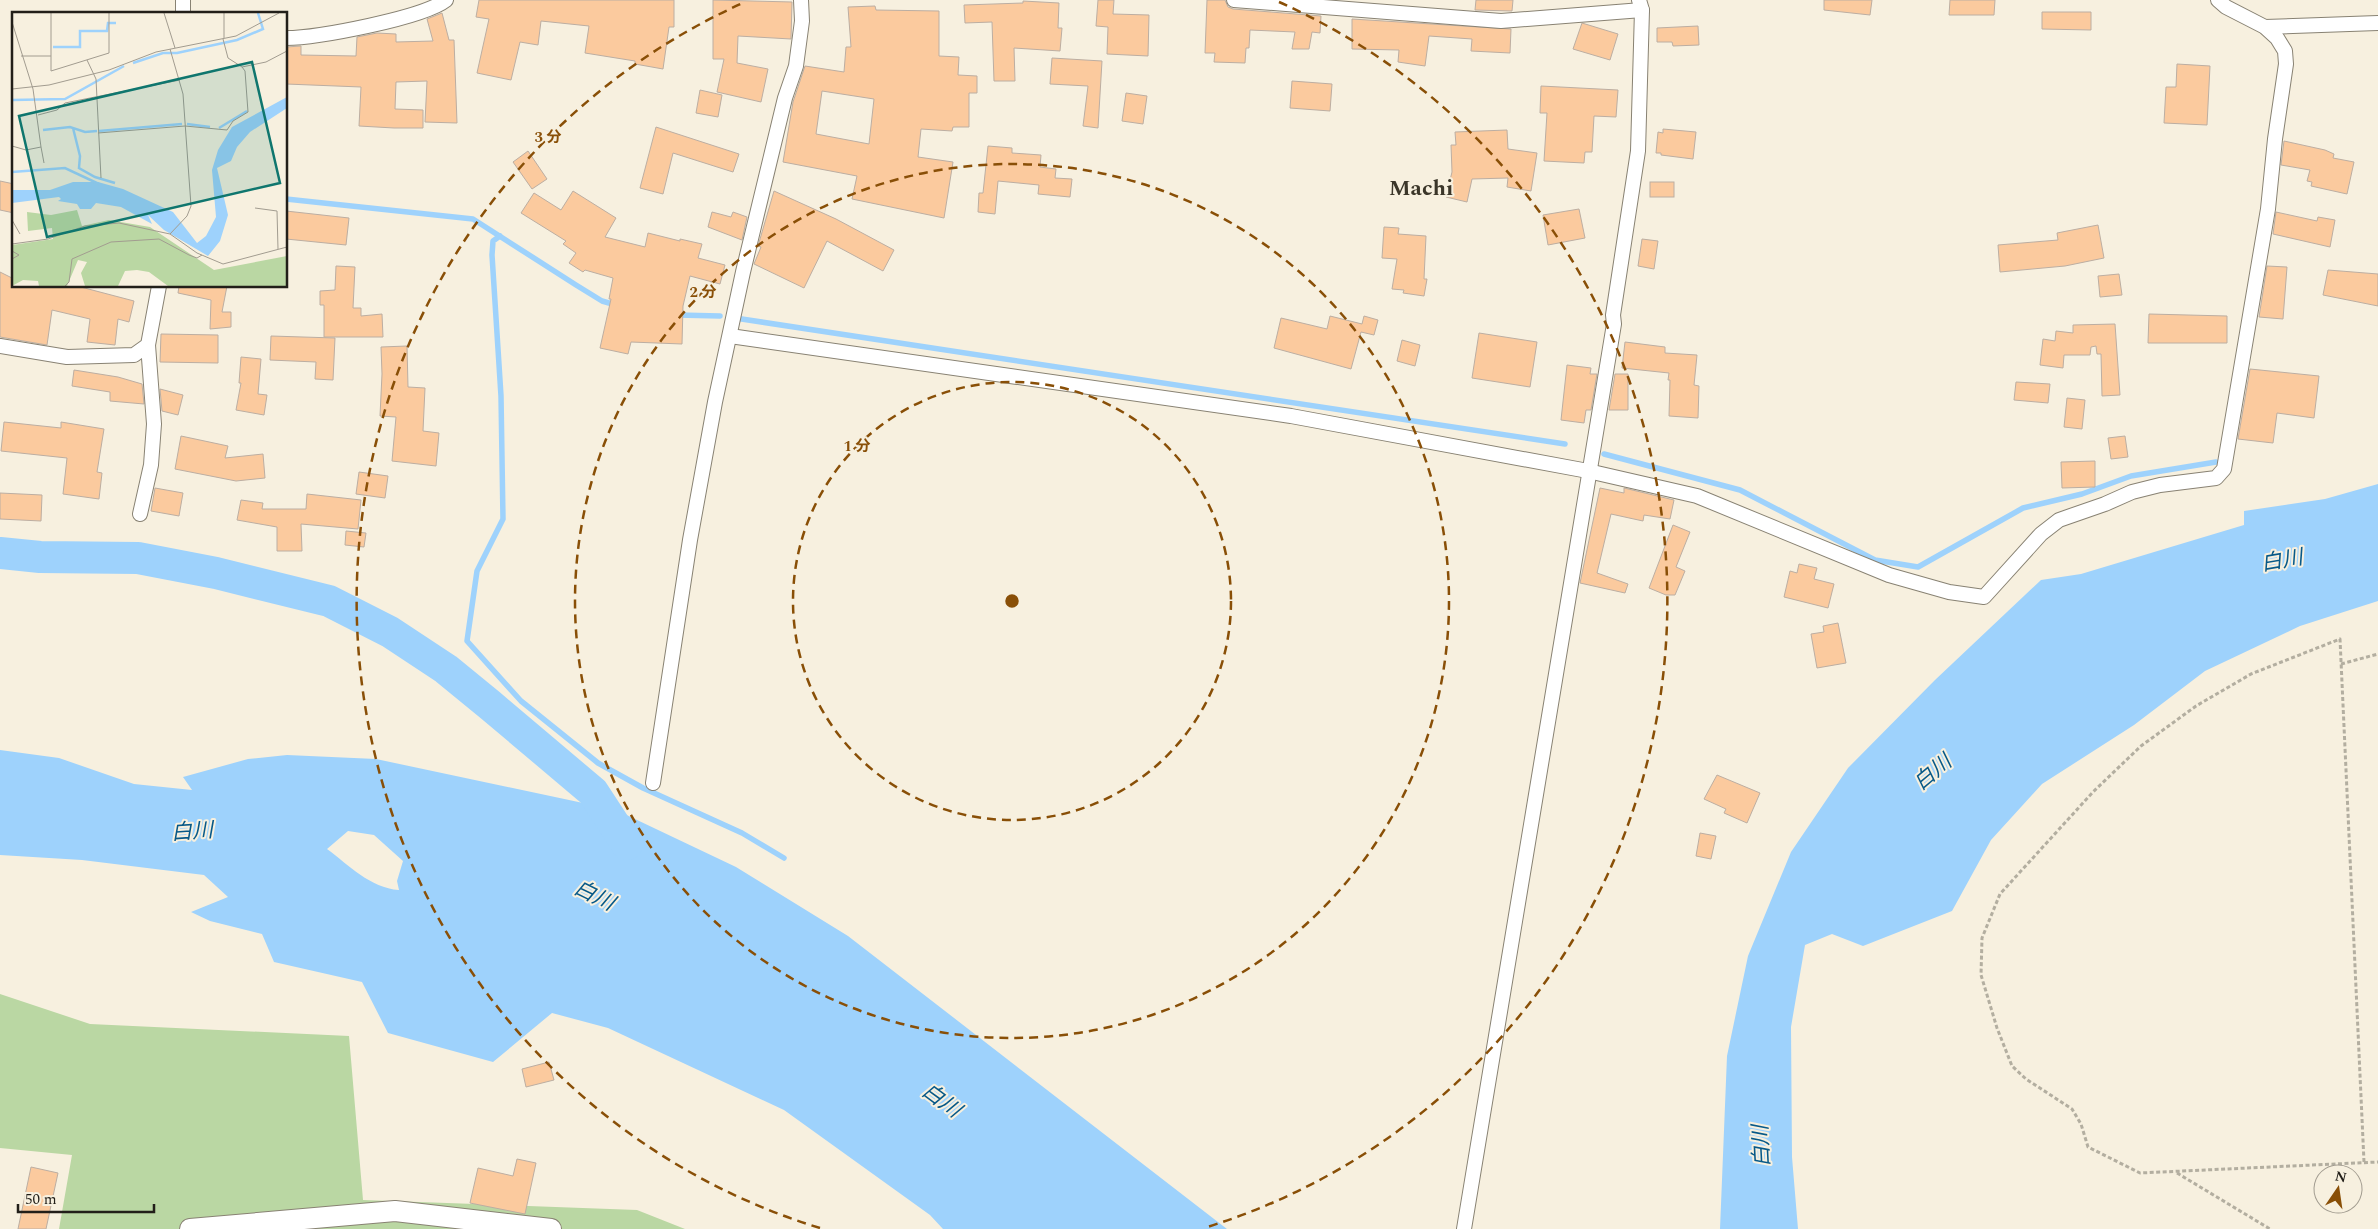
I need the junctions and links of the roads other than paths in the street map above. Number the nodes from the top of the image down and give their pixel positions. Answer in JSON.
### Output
{"nodes":[{"id":1,"x":446,"y":0,"type":"edge"},
{"id":2,"x":801,"y":0,"type":"edge"},
{"id":3,"x":1234,"y":0,"type":"edge"},
{"id":4,"x":2218,"y":0,"type":"edge"},
{"id":5,"x":1640,"y":5,"type":"edge"},
{"id":6,"x":2378,"y":23,"type":"edge"},
{"id":7,"x":2264,"y":27,"type":"junction"},
{"id":8,"x":288,"y":38,"type":"edge"},
{"id":9,"x":159,"y":288,"type":"edge"},
{"id":10,"x":730,"y":336,"type":"junction"},
{"id":11,"x":148,"y":345,"type":"junction"},
{"id":12,"x":0,"y":346,"type":"edge"},
{"id":13,"x":1588,"y":470,"type":"junction"},
{"id":14,"x":140,"y":514,"type":"dead end"},
{"id":15,"x":653,"y":783,"type":"dead end"},
{"id":16,"x":190,"y":1229,"type":"edge"},
{"id":17,"x":551,"y":1229,"type":"edge"},
{"id":18,"x":1464,"y":1229,"type":"edge"}],
"edges":[{"from":1,"to":8,"type":"street"},
{"from":2,"to":10,"type":"street"},
{"from":3,"to":5,"type":"street"},
{"from":4,"to":7,"type":"street"},
{"from":5,"to":13,"type":"street"},
{"from":6,"to":7,"type":"street"},
{"from":7,"to":13,"type":"street"},
{"from":9,"to":11,"type":"street"},
{"from":10,"to":13,"type":"street"},
{"from":10,"to":15,"type":"street"},
{"from":11,"to":12,"type":"street"},
{"from":11,"to":14,"type":"street"},
{"from":13,"to":18,"type":"street"},
{"from":16,"to":17,"type":"main road"}]}
